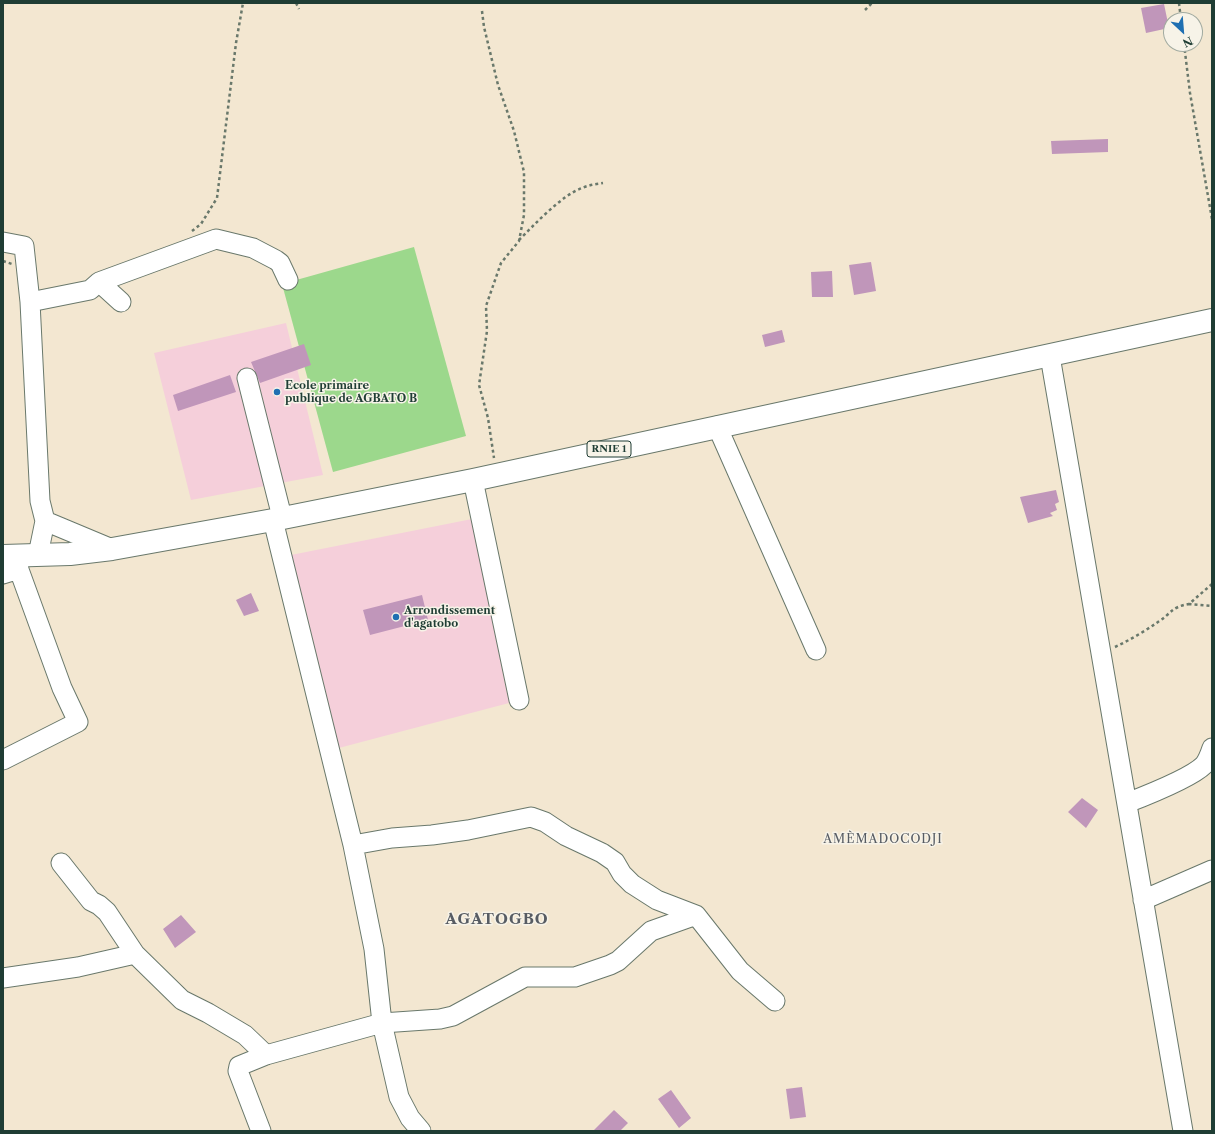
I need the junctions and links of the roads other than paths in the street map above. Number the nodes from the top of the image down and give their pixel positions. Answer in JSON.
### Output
{"nodes":[{"id":1,"x":3,"y":242,"type":"edge"},
{"id":2,"x":288,"y":280,"type":"dead end"},
{"id":3,"x":99,"y":282,"type":"junction"},
{"id":4,"x":30,"y":302,"type":"junction"},
{"id":5,"x":121,"y":302,"type":"dead end"},
{"id":6,"x":1212,"y":320,"type":"edge"},
{"id":7,"x":1050,"y":356,"type":"junction"},
{"id":8,"x":247,"y":378,"type":"dead end"},
{"id":9,"x":717,"y":426,"type":"junction"},
{"id":10,"x":473,"y":480,"type":"junction"},
{"id":11,"x":278,"y":518,"type":"junction"},
{"id":12,"x":45,"y":521,"type":"junction"},
{"id":13,"x":112,"y":549,"type":"junction"},
{"id":14,"x":38,"y":555,"type":"junction"},
{"id":15,"x":10,"y":564,"type":"edge"},
{"id":16,"x":816,"y":650,"type":"dead end"},
{"id":17,"x":519,"y":700,"type":"dead end"},
{"id":18,"x":1212,"y":748,"type":"edge"},
{"id":19,"x":3,"y":760,"type":"edge"},
{"id":20,"x":1127,"y":803,"type":"junction"},
{"id":21,"x":353,"y":845,"type":"junction"},
{"id":22,"x":61,"y":863,"type":"dead end"},
{"id":23,"x":1212,"y":870,"type":"edge"},
{"id":24,"x":1143,"y":900,"type":"junction"},
{"id":25,"x":696,"y":914,"type":"junction"},
{"id":26,"x":135,"y":954,"type":"junction"},
{"id":27,"x":3,"y":978,"type":"edge"},
{"id":28,"x":776,"y":1001,"type":"dead end"},
{"id":29,"x":382,"y":1023,"type":"junction"},
{"id":30,"x":266,"y":1055,"type":"junction"},
{"id":31,"x":261,"y":1131,"type":"edge"},
{"id":32,"x":421,"y":1131,"type":"edge"},
{"id":33,"x":1183,"y":1131,"type":"edge"}],
"edges":[{"from":1,"to":4,"type":"street"},
{"from":2,"to":3,"type":"street"},
{"from":3,"to":4,"type":"street"},
{"from":3,"to":5,"type":"street"},
{"from":4,"to":12,"type":"street"},
{"from":6,"to":7,"type":"highway","number":"RNIE 1"},
{"from":7,"to":9,"type":"highway","number":"RNIE 1"},
{"from":7,"to":20,"type":"street"},
{"from":8,"to":11,"type":"street"},
{"from":9,"to":10,"type":"highway","number":"RNIE 1"},
{"from":9,"to":16,"type":"street"},
{"from":10,"to":11,"type":"highway","number":"RNIE 1"},
{"from":10,"to":17,"type":"street"},
{"from":11,"to":13,"type":"highway","number":"RNIE 1"},
{"from":11,"to":21,"type":"street"},
{"from":12,"to":13,"type":"street"},
{"from":12,"to":14,"type":"street"},
{"from":13,"to":14,"type":"highway","number":"RNIE 1"},
{"from":14,"to":15,"type":"highway","number":"RNIE 1"},
{"from":15,"to":19,"type":"street"},
{"from":18,"to":20,"type":"street"},
{"from":20,"to":24,"type":"street"},
{"from":21,"to":25,"type":"street"},
{"from":21,"to":29,"type":"street"},
{"from":22,"to":26,"type":"street"},
{"from":23,"to":24,"type":"street"},
{"from":24,"to":33,"type":"street"},
{"from":25,"to":28,"type":"street"},
{"from":25,"to":29,"type":"street"},
{"from":26,"to":27,"type":"street"},
{"from":26,"to":30,"type":"street"},
{"from":29,"to":30,"type":"street"},
{"from":29,"to":32,"type":"street"},
{"from":30,"to":31,"type":"street"}]}
